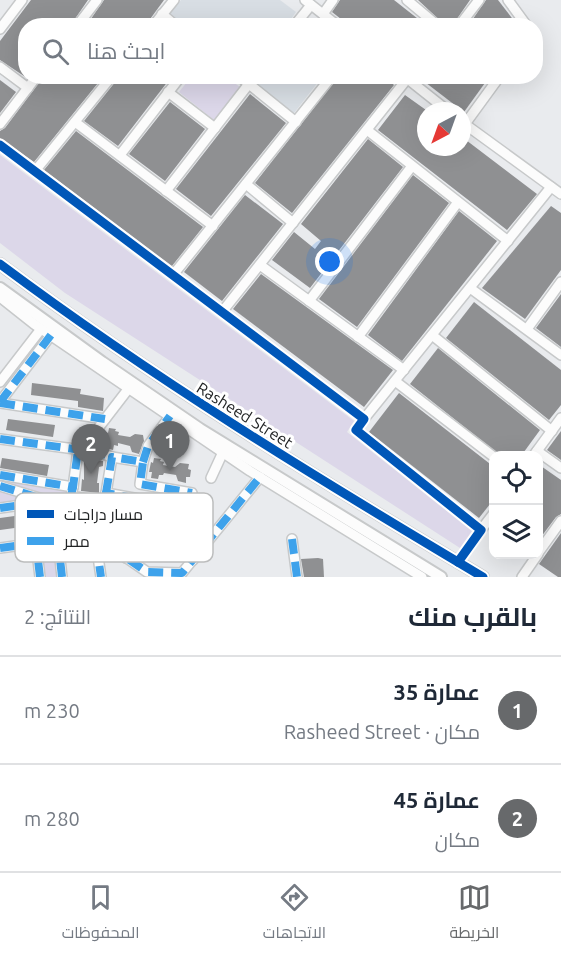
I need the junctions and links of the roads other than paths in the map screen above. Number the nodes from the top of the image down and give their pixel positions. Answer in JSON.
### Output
{"nodes":[{"id":1,"x":8,"y":0,"type":"edge"},
{"id":2,"x":97,"y":0,"type":"edge"},
{"id":3,"x":174,"y":0,"type":"edge"},
{"id":4,"x":333,"y":0,"type":"edge"},
{"id":5,"x":408,"y":0,"type":"edge"},
{"id":6,"x":479,"y":0,"type":"edge"},
{"id":7,"x":508,"y":0,"type":"edge"},
{"id":8,"x":308,"y":2,"type":"edge"},
{"id":9,"x":20,"y":3,"type":"edge"},
{"id":10,"x":162,"y":14,"type":"junction"},
{"id":11,"x":323,"y":14,"type":"junction"},
{"id":12,"x":83,"y":18,"type":"edge"},
{"id":13,"x":159,"y":18,"type":"edge"},
{"id":14,"x":167,"y":18,"type":"edge"},
{"id":15,"x":299,"y":18,"type":"edge"},
{"id":16,"x":328,"y":18,"type":"edge"},
{"id":17,"x":429,"y":18,"type":"edge"},
{"id":18,"x":465,"y":18,"type":"edge"},
{"id":19,"x":521,"y":18,"type":"edge"},
{"id":20,"x":0,"y":29,"type":"edge"},
{"id":21,"x":0,"y":68,"type":"edge"},
{"id":22,"x":18,"y":81,"type":"edge"},
{"id":23,"x":22,"y":84,"type":"edge"},
{"id":24,"x":31,"y":84,"type":"edge"},
{"id":25,"x":106,"y":84,"type":"edge"},
{"id":26,"x":174,"y":84,"type":"edge"},
{"id":27,"x":249,"y":84,"type":"edge"},
{"id":28,"x":256,"y":84,"type":"edge"},
{"id":29,"x":326,"y":84,"type":"edge"},
{"id":30,"x":402,"y":84,"type":"edge"},
{"id":31,"x":414,"y":84,"type":"edge"},
{"id":32,"x":494,"y":84,"type":"edge"},
{"id":33,"x":28,"y":88,"type":"junction"},
{"id":34,"x":168,"y":92,"type":"junction"},
{"id":35,"x":437,"y":102,"type":"edge"},
{"id":36,"x":471,"y":113,"type":"edge"},
{"id":37,"x":75,"y":122,"type":"junction"},
{"id":38,"x":296,"y":122,"type":"junction"},
{"id":39,"x":0,"y":124,"type":"edge"},
{"id":40,"x":215,"y":128,"type":"junction"},
{"id":41,"x":471,"y":129,"type":"edge"},
{"id":42,"x":367,"y":130,"type":"junction"},
{"id":43,"x":0,"y":145,"type":"edge"},
{"id":44,"x":120,"y":155,"type":"junction"},
{"id":45,"x":412,"y":166,"type":"junction"},
{"id":46,"x":35,"y":171,"type":"junction"},
{"id":47,"x":246,"y":184,"type":"junction"},
{"id":48,"x":551,"y":187,"type":"junction"},
{"id":49,"x":166,"y":191,"type":"junction"},
{"id":50,"x":561,"y":194,"type":"edge"},
{"id":51,"x":458,"y":202,"type":"junction"},
{"id":52,"x":293,"y":223,"type":"junction"},
{"id":53,"x":213,"y":226,"type":"junction"},
{"id":54,"x":508,"y":241,"type":"junction"},
{"id":55,"x":0,"y":264,"type":"edge"},
{"id":56,"x":260,"y":265,"type":"junction"},
{"id":57,"x":173,"y":275,"type":"junction"},
{"id":58,"x":561,"y":282,"type":"edge"},
{"id":59,"x":0,"y":288,"type":"edge"},
{"id":60,"x":470,"y":288,"type":"junction"},
{"id":61,"x":0,"y":297,"type":"edge"},
{"id":62,"x":309,"y":301,"type":"junction"},
{"id":63,"x":222,"y":312,"type":"junction"},
{"id":64,"x":41,"y":329,"type":"junction"},
{"id":65,"x":527,"y":329,"type":"junction"},
{"id":66,"x":51,"y":335,"type":"junction"},
{"id":67,"x":432,"y":335,"type":"junction"},
{"id":68,"x":358,"y":337,"type":"junction"},
{"id":69,"x":561,"y":356,"type":"edge"},
{"id":70,"x":404,"y":370,"type":"junction"},
{"id":71,"x":395,"y":381,"type":"junction"},
{"id":72,"x":0,"y":382,"type":"edge"},
{"id":73,"x":129,"y":388,"type":"junction"},
{"id":74,"x":0,"y":402,"type":"edge"},
{"id":75,"x":170,"y":416,"type":"junction"},
{"id":76,"x":561,"y":418,"type":"edge"},
{"id":77,"x":105,"y":419,"type":"junction"},
{"id":78,"x":364,"y":419,"type":"junction"},
{"id":79,"x":99,"y":427,"type":"dead end"},
{"id":80,"x":552,"y":431,"type":"junction"},
{"id":81,"x":0,"y":439,"type":"edge"},
{"id":82,"x":78,"y":450,"type":"junction"},
{"id":83,"x":537,"y":451,"type":"edge"},
{"id":84,"x":223,"y":452,"type":"junction"},
{"id":85,"x":489,"y":453,"type":"edge"},
{"id":86,"x":112,"y":457,"type":"junction"},
{"id":87,"x":543,"y":457,"type":"edge"},
{"id":88,"x":143,"y":462,"type":"junction"},
{"id":89,"x":561,"y":468,"type":"edge"},
{"id":90,"x":0,"y":475,"type":"edge"},
{"id":91,"x":260,"y":477,"type":"junction"},
{"id":92,"x":211,"y":478,"type":"dead end"},
{"id":93,"x":0,"y":486,"type":"edge"},
{"id":94,"x":73,"y":487,"type":"junction"},
{"id":95,"x":21,"y":493,"type":"edge"},
{"id":96,"x":66,"y":493,"type":"edge"},
{"id":97,"x":72,"y":493,"type":"edge"},
{"id":98,"x":106,"y":493,"type":"edge"},
{"id":99,"x":192,"y":493,"type":"dead end"},
{"id":100,"x":356,"y":501,"type":"junction"},
{"id":101,"x":15,"y":507,"type":"edge"},
{"id":102,"x":0,"y":508,"type":"edge"},
{"id":103,"x":345,"y":518,"type":"junction"},
{"id":104,"x":489,"y":520,"type":"edge"},
{"id":105,"x":561,"y":521,"type":"edge"},
{"id":106,"x":481,"y":530,"type":"junction"},
{"id":107,"x":213,"y":535,"type":"edge"},
{"id":108,"x":292,"y":539,"type":"dead end"},
{"id":109,"x":15,"y":546,"type":"edge"},
{"id":110,"x":543,"y":547,"type":"edge"},
{"id":111,"x":0,"y":548,"type":"edge"},
{"id":112,"x":535,"y":559,"type":"edge"},
{"id":113,"x":38,"y":562,"type":"edge"},
{"id":114,"x":60,"y":562,"type":"edge"},
{"id":115,"x":98,"y":562,"type":"edge"},
{"id":116,"x":132,"y":562,"type":"edge"},
{"id":117,"x":191,"y":562,"type":"edge"},
{"id":118,"x":458,"y":562,"type":"junction"},
{"id":119,"x":40,"y":577,"type":"edge"},
{"id":120,"x":62,"y":577,"type":"edge"},
{"id":121,"x":101,"y":577,"type":"edge"},
{"id":122,"x":297,"y":577,"type":"edge"},
{"id":123,"x":422,"y":577,"type":"edge"},
{"id":124,"x":441,"y":577,"type":"edge"},
{"id":125,"x":483,"y":577,"type":"edge"},
{"id":126,"x":522,"y":577,"type":"edge"}],
"edges":[{"from":1,"to":9,"type":"street"},
{"from":2,"to":12,"type":"street"},
{"from":3,"to":10,"type":"street"},
{"from":4,"to":11,"type":"street"},
{"from":5,"to":17,"type":"street"},
{"from":6,"to":18,"type":"street"},
{"from":7,"to":19,"type":"street"},
{"from":8,"to":11,"type":"street"},
{"from":8,"to":15,"type":"street"},
{"from":9,"to":20,"type":"street"},
{"from":10,"to":13,"type":"street"},
{"from":10,"to":14,"type":"street"},
{"from":11,"to":16,"type":"street"},
{"from":21,"to":22,"type":"street"},
{"from":23,"to":33,"type":"street"},
{"from":24,"to":33,"type":"street"},
{"from":25,"to":37,"type":"street"},
{"from":26,"to":34,"type":"street"},
{"from":27,"to":40,"type":"street"},
{"from":28,"to":38,"type":"street"},
{"from":29,"to":38,"type":"street"},
{"from":30,"to":42,"type":"street"},
{"from":31,"to":35,"type":"street"},
{"from":32,"to":36,"type":"street"},
{"from":33,"to":39,"type":"street"},
{"from":34,"to":40,"type":"street"},
{"from":34,"to":44,"type":"street"},
{"from":37,"to":44,"type":"street"},
{"from":37,"to":46,"type":"street"},
{"from":38,"to":47,"type":"street"},
{"from":40,"to":49,"type":"street"},
{"from":41,"to":48,"type":"street"},
{"from":42,"to":45,"type":"street"},
{"from":42,"to":52,"type":"street"},
{"from":43,"to":46,"type":"street"},
{"from":44,"to":49,"type":"street"},
{"from":45,"to":51,"type":"street"},
{"from":45,"to":62,"type":"street"},
{"from":46,"to":57,"type":"street"},
{"from":47,"to":52,"type":"street"},
{"from":47,"to":53,"type":"street"},
{"from":48,"to":50,"type":"street"},
{"from":48,"to":54,"type":"street"},
{"from":49,"to":53,"type":"street"},
{"from":51,"to":54,"type":"street"},
{"from":51,"to":68,"type":"street"},
{"from":52,"to":56,"type":"street"},
{"from":53,"to":57,"type":"street"},
{"from":54,"to":60,"type":"street"},
{"from":55,"to":100,"type":"street","name":"Rasheed Street"},
{"from":56,"to":62,"type":"street"},
{"from":56,"to":63,"type":"street"},
{"from":57,"to":63,"type":"street"},
{"from":58,"to":65,"type":"street"},
{"from":59,"to":103,"type":"street"},
{"from":60,"to":65,"type":"street"},
{"from":60,"to":67,"type":"street"},
{"from":61,"to":64,"type":"street"},
{"from":62,"to":68,"type":"street"},
{"from":63,"to":78,"type":"street"},
{"from":64,"to":66,"type":"street"},
{"from":64,"to":72,"type":"street"},
{"from":65,"to":69,"type":"street"},
{"from":66,"to":73,"type":"street"},
{"from":66,"to":74,"type":"street"},
{"from":67,"to":70,"type":"street"},
{"from":67,"to":80,"type":"street"},
{"from":68,"to":70,"type":"street"},
{"from":70,"to":71,"type":"street"},
{"from":71,"to":78,"type":"street"},
{"from":71,"to":85,"type":"street"},
{"from":73,"to":75,"type":"street"},
{"from":73,"to":77,"type":"street"},
{"from":74,"to":77,"type":"street"},
{"from":75,"to":84,"type":"street"},
{"from":75,"to":88,"type":"street"},
{"from":76,"to":80,"type":"street"},
{"from":77,"to":79,"type":"street"},
{"from":78,"to":106,"type":"street"},
{"from":80,"to":83,"type":"street"},
{"from":81,"to":82,"type":"street"},
{"from":82,"to":86,"type":"street"},
{"from":82,"to":94,"type":"street"},
{"from":84,"to":91,"type":"street"},
{"from":84,"to":92,"type":"street"},
{"from":86,"to":88,"type":"street"},
{"from":86,"to":98,"type":"street"},
{"from":87,"to":89,"type":"street"},
{"from":88,"to":99,"type":"street"},
{"from":90,"to":94,"type":"street"},
{"from":91,"to":107,"type":"street"},
{"from":91,"to":123,"type":"street"},
{"from":93,"to":95,"type":"street"},
{"from":94,"to":96,"type":"street"},
{"from":94,"to":97,"type":"street"},
{"from":100,"to":103,"type":"street"},
{"from":100,"to":118,"type":"street","name":"Rasheed Street"},
{"from":101,"to":102,"type":"street"},
{"from":103,"to":124,"type":"street"},
{"from":104,"to":106,"type":"street"},
{"from":105,"to":110,"type":"street"},
{"from":106,"to":118,"type":"street"},
{"from":108,"to":122,"type":"street"},
{"from":109,"to":111,"type":"street"},
{"from":112,"to":126,"type":"street"},
{"from":113,"to":119,"type":"street"},
{"from":114,"to":120,"type":"street"},
{"from":115,"to":121,"type":"street"},
{"from":116,"to":117,"type":"street"},
{"from":118,"to":125,"type":"street","name":"Rasheed Street"}]}
